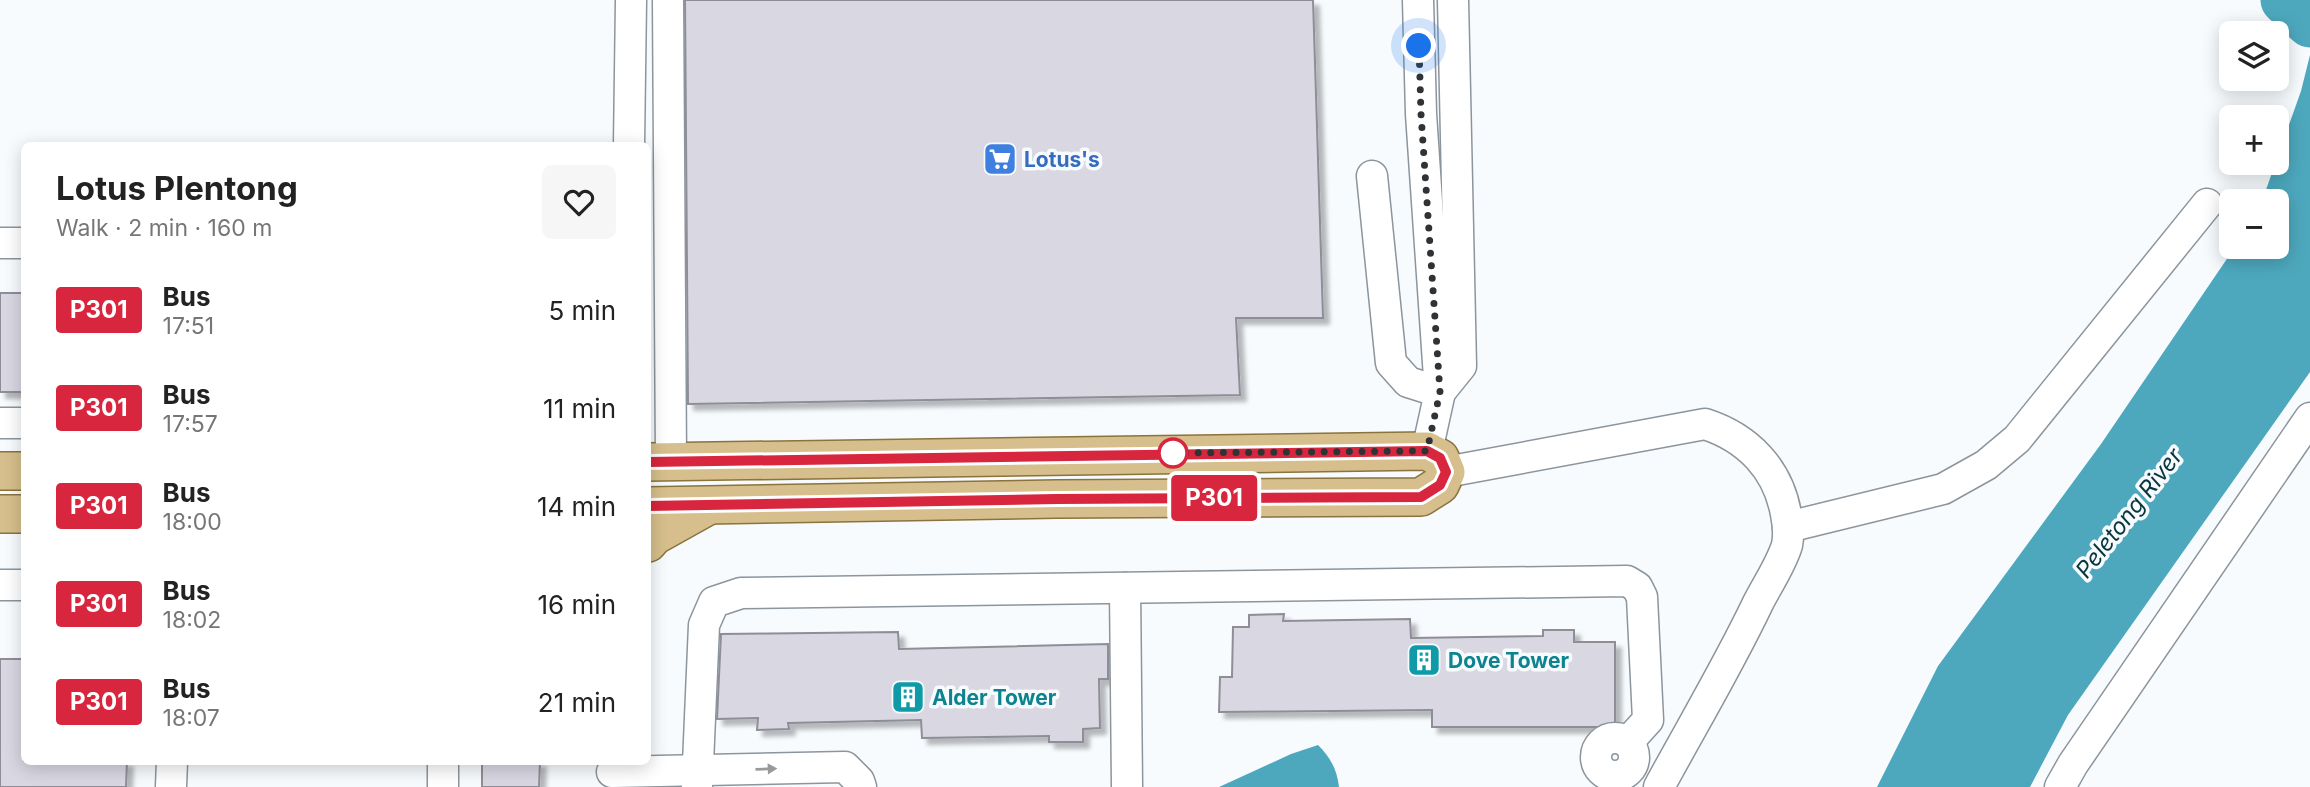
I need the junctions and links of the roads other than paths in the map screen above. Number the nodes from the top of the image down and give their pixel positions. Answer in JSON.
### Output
{"nodes":[{"id":1,"x":631,"y":0,"type":"edge"},
{"id":2,"x":668,"y":0,"type":"edge"},
{"id":3,"x":1418,"y":0,"type":"edge"},
{"id":4,"x":1453,"y":0,"type":"edge"},
{"id":5,"x":629,"y":142,"type":"edge"},
{"id":6,"x":1371,"y":176,"type":"dead end"},
{"id":7,"x":2207,"y":204,"type":"dead end"},
{"id":8,"x":0,"y":243,"type":"edge"},
{"id":9,"x":21,"y":243,"type":"edge"},
{"id":10,"x":1440,"y":392,"type":"junction"},
{"id":11,"x":2310,"y":418,"type":"edge"},
{"id":12,"x":0,"y":423,"type":"edge"},
{"id":13,"x":21,"y":423,"type":"edge"},
{"id":14,"x":1436,"y":461,"type":"junction"},
{"id":15,"x":659,"y":462,"type":"edge"},
{"id":16,"x":0,"y":471,"type":"edge"},
{"id":17,"x":21,"y":471,"type":"edge"},
{"id":18,"x":710,"y":505,"type":"junction"},
{"id":19,"x":651,"y":506,"type":"edge"},
{"id":20,"x":0,"y":514,"type":"edge"},
{"id":21,"x":21,"y":514,"type":"edge"},
{"id":22,"x":1788,"y":527,"type":"junction"},
{"id":23,"x":651,"y":539,"type":"edge"},
{"id":24,"x":0,"y":585,"type":"edge"},
{"id":25,"x":21,"y":585,"type":"edge"},
{"id":26,"x":1125,"y":588,"type":"junction"},
{"id":27,"x":1628,"y":743,"type":"dead end"},
{"id":28,"x":172,"y":765,"type":"edge"},
{"id":29,"x":443,"y":765,"type":"edge"},
{"id":30,"x":612,"y":774,"type":"edge"},
{"id":31,"x":698,"y":779,"type":"edge"},
{"id":32,"x":171,"y":787,"type":"edge"},
{"id":33,"x":443,"y":787,"type":"edge"},
{"id":34,"x":860,"y":787,"type":"edge"},
{"id":35,"x":1127,"y":787,"type":"edge"},
{"id":36,"x":1659,"y":787,"type":"edge"},
{"id":37,"x":2060,"y":787,"type":"edge"}],
"edges":[{"from":1,"to":5,"type":"street"},
{"from":2,"to":15,"type":"street"},
{"from":3,"to":10,"type":"street"},
{"from":4,"to":10,"type":"street"},
{"from":6,"to":10,"type":"street"},
{"from":7,"to":22,"type":"street"},
{"from":8,"to":9,"type":"street"},
{"from":10,"to":14,"type":"street"},
{"from":11,"to":37,"type":"street"},
{"from":12,"to":13,"type":"street"},
{"from":14,"to":15,"type":"main road"},
{"from":14,"to":18,"type":"main road"},
{"from":14,"to":22,"type":"street"},
{"from":16,"to":17,"type":"main road"},
{"from":18,"to":19,"type":"main road"},
{"from":18,"to":23,"type":"main road"},
{"from":20,"to":21,"type":"main road"},
{"from":22,"to":36,"type":"street"},
{"from":24,"to":25,"type":"street"},
{"from":26,"to":27,"type":"street"},
{"from":26,"to":31,"type":"street"},
{"from":26,"to":35,"type":"street"},
{"from":28,"to":32,"type":"street"},
{"from":29,"to":33,"type":"street"},
{"from":30,"to":31,"type":"street"},
{"from":31,"to":34,"type":"street","one_way":true}]}
